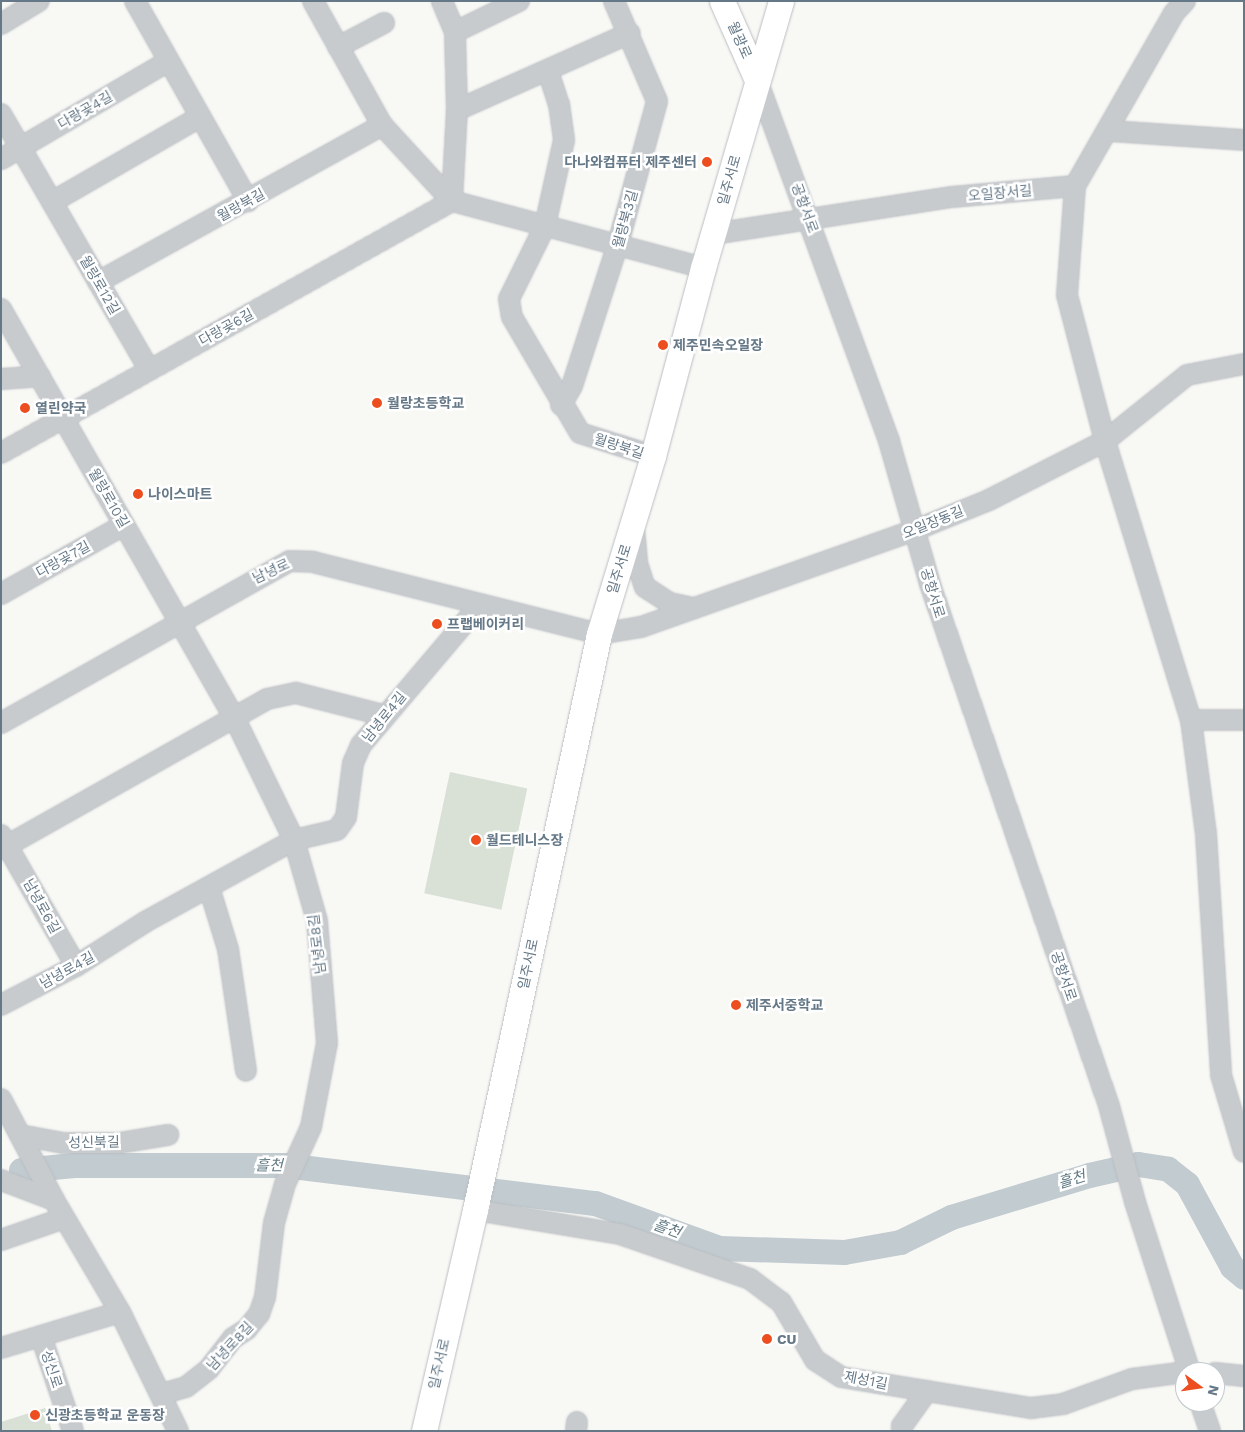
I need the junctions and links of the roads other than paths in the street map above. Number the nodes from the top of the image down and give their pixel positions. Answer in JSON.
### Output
{"nodes":[{"id":1,"x":39,"y":1,"type":"edge"},
{"id":2,"x":313,"y":1,"type":"edge"},
{"id":3,"x":442,"y":1,"type":"edge"},
{"id":4,"x":519,"y":1,"type":"edge"},
{"id":5,"x":614,"y":1,"type":"edge"},
{"id":6,"x":722,"y":1,"type":"edge"},
{"id":7,"x":781,"y":1,"type":"edge"},
{"id":8,"x":1185,"y":1,"type":"edge"},
{"id":9,"x":140,"y":3,"type":"edge"},
{"id":10,"x":384,"y":23,"type":"dead end"},
{"id":11,"x":1,"y":24,"type":"edge"},
{"id":12,"x":455,"y":32,"type":"junction"},
{"id":13,"x":630,"y":33,"type":"junction"},
{"id":14,"x":338,"y":47,"type":"junction"},
{"id":15,"x":169,"y":61,"type":"junction"},
{"id":16,"x":548,"y":71,"type":"junction"},
{"id":17,"x":757,"y":80,"type":"junction"},
{"id":18,"x":457,"y":110,"type":"junction"},
{"id":19,"x":1,"y":114,"type":"edge"},
{"id":20,"x":200,"y":117,"type":"junction"},
{"id":21,"x":382,"y":125,"type":"junction"},
{"id":22,"x":1109,"y":131,"type":"junction"},
{"id":23,"x":1244,"y":140,"type":"edge"},
{"id":24,"x":20,"y":147,"type":"junction"},
{"id":25,"x":1,"y":159,"type":"edge"},
{"id":26,"x":1075,"y":186,"type":"junction"},
{"id":27,"x":248,"y":201,"type":"junction"},
{"id":28,"x":452,"y":201,"type":"junction"},
{"id":29,"x":52,"y":202,"type":"junction"},
{"id":30,"x":810,"y":219,"type":"junction"},
{"id":31,"x":544,"y":226,"type":"junction"},
{"id":32,"x":714,"y":234,"type":"junction"},
{"id":33,"x":618,"y":244,"type":"junction"},
{"id":34,"x":703,"y":268,"type":"junction"},
{"id":35,"x":98,"y":282,"type":"junction"},
{"id":36,"x":1,"y":309,"type":"edge"},
{"id":37,"x":1244,"y":364,"type":"edge"},
{"id":38,"x":149,"y":370,"type":"junction"},
{"id":39,"x":40,"y":376,"type":"junction"},
{"id":40,"x":1,"y":379,"type":"edge"},
{"id":41,"x":561,"y":404,"type":"junction"},
{"id":42,"x":64,"y":419,"type":"junction"},
{"id":43,"x":1104,"y":441,"type":"junction"},
{"id":44,"x":1,"y":453,"type":"edge"},
{"id":45,"x":653,"y":456,"type":"junction"},
{"id":46,"x":633,"y":520,"type":"junction"},
{"id":47,"x":124,"y":525,"type":"junction"},
{"id":48,"x":915,"y":530,"type":"junction"},
{"id":49,"x":1,"y":594,"type":"edge"},
{"id":50,"x":479,"y":606,"type":"junction"},
{"id":51,"x":696,"y":608,"type":"junction"},
{"id":52,"x":179,"y":620,"type":"junction"},
{"id":53,"x":599,"y":634,"type":"junction"},
{"id":54,"x":383,"y":715,"type":"junction"},
{"id":55,"x":234,"y":717,"type":"junction"},
{"id":56,"x":1191,"y":720,"type":"junction"},
{"id":57,"x":1244,"y":720,"type":"edge"},
{"id":58,"x":1,"y":723,"type":"edge"},
{"id":59,"x":294,"y":840,"type":"junction"},
{"id":60,"x":3,"y":843,"type":"edge"},
{"id":61,"x":209,"y":887,"type":"junction"},
{"id":62,"x":76,"y":966,"type":"junction"},
{"id":63,"x":1,"y":1005,"type":"edge"},
{"id":64,"x":246,"y":1071,"type":"dead end"},
{"id":65,"x":1,"y":1099,"type":"edge"},
{"id":66,"x":20,"y":1135,"type":"junction"},
{"id":67,"x":168,"y":1135,"type":"dead end"},
{"id":68,"x":1244,"y":1152,"type":"edge"},
{"id":69,"x":1,"y":1180,"type":"edge"},
{"id":70,"x":54,"y":1200,"type":"junction"},
{"id":71,"x":475,"y":1210,"type":"junction"},
{"id":72,"x":64,"y":1218,"type":"junction"},
{"id":73,"x":1,"y":1240,"type":"edge"},
{"id":74,"x":120,"y":1312,"type":"junction"},
{"id":75,"x":41,"y":1336,"type":"junction"},
{"id":76,"x":1,"y":1348,"type":"edge"},
{"id":77,"x":1187,"y":1362,"type":"edge"},
{"id":78,"x":1175,"y":1374,"type":"edge"},
{"id":79,"x":1225,"y":1374,"type":"edge"},
{"id":80,"x":1244,"y":1376,"type":"edge"},
{"id":81,"x":927,"y":1391,"type":"junction"},
{"id":82,"x":161,"y":1394,"type":"junction"},
{"id":83,"x":1203,"y":1412,"type":"edge"},
{"id":84,"x":73,"y":1431,"type":"edge"},
{"id":85,"x":178,"y":1431,"type":"edge"},
{"id":86,"x":424,"y":1431,"type":"edge"},
{"id":87,"x":902,"y":1431,"type":"edge"},
{"id":88,"x":1210,"y":1431,"type":"edge"}],
"edges":[{"from":1,"to":11,"type":"street"},
{"from":2,"to":14,"type":"street"},
{"from":3,"to":12,"type":"street"},
{"from":4,"to":12,"type":"street"},
{"from":5,"to":13,"type":"street","name":"월랑북3길"},
{"from":6,"to":17,"type":"main road","name":"월광로"},
{"from":7,"to":17,"type":"main road","name":"일주서로"},
{"from":8,"to":22,"type":"street"},
{"from":9,"to":15,"type":"street"},
{"from":10,"to":14,"type":"street"},
{"from":12,"to":18,"type":"street"},
{"from":13,"to":16,"type":"street"},
{"from":13,"to":33,"type":"street","name":"월랑북3길"},
{"from":14,"to":21,"type":"street"},
{"from":15,"to":20,"type":"street"},
{"from":15,"to":24,"type":"street","name":"다랑곶4길"},
{"from":16,"to":18,"type":"street"},
{"from":16,"to":31,"type":"street","name":"월랑북길"},
{"from":17,"to":30,"type":"street","name":"공항서로"},
{"from":17,"to":32,"type":"main road","name":"일주서로"},
{"from":18,"to":28,"type":"street"},
{"from":19,"to":24,"type":"street","name":"월랑로12길"},
{"from":20,"to":27,"type":"street"},
{"from":20,"to":29,"type":"street"},
{"from":21,"to":27,"type":"street","name":"월랑북길"},
{"from":21,"to":28,"type":"street"},
{"from":22,"to":23,"type":"street"},
{"from":22,"to":26,"type":"street"},
{"from":24,"to":25,"type":"street","name":"다랑곶4길"},
{"from":24,"to":29,"type":"street","name":"월랑로12길"},
{"from":26,"to":30,"type":"street","name":"오일장서길"},
{"from":26,"to":43,"type":"street"},
{"from":27,"to":35,"type":"street","name":"월랑북길"},
{"from":28,"to":31,"type":"street"},
{"from":28,"to":38,"type":"street","name":"다랑곶6길"},
{"from":29,"to":35,"type":"street","name":"월랑로12길"},
{"from":30,"to":32,"type":"street","name":"오일장서길"},
{"from":30,"to":48,"type":"street","name":"공항서로"},
{"from":31,"to":33,"type":"street"},
{"from":31,"to":41,"type":"street","name":"월랑북길"},
{"from":32,"to":34,"type":"main road","name":"일주서로"},
{"from":33,"to":34,"type":"street"},
{"from":33,"to":41,"type":"street","name":"월랑북3길"},
{"from":34,"to":45,"type":"main road","name":"일주서로"},
{"from":35,"to":38,"type":"street","name":"월랑로12길"},
{"from":36,"to":39,"type":"street","name":"월랑로10길"},
{"from":37,"to":43,"type":"street","name":"오일장동길"},
{"from":38,"to":42,"type":"street","name":"다랑곶6길"},
{"from":39,"to":40,"type":"street"},
{"from":39,"to":42,"type":"street","name":"월랑로10길"},
{"from":41,"to":45,"type":"street","name":"월랑북길"},
{"from":42,"to":44,"type":"street","name":"다랑곶6길"},
{"from":42,"to":47,"type":"street","name":"월랑로10길"},
{"from":43,"to":48,"type":"street","name":"오일장동길"},
{"from":43,"to":56,"type":"street"},
{"from":45,"to":46,"type":"main road","name":"일주서로"},
{"from":46,"to":51,"type":"street"},
{"from":46,"to":53,"type":"main road","name":"일주서로"},
{"from":47,"to":49,"type":"street","name":"다랑곶7길"},
{"from":47,"to":52,"type":"street","name":"월랑로10길"},
{"from":48,"to":51,"type":"street","name":"오일장동길"},
{"from":48,"to":77,"type":"street","name":"공항서로"},
{"from":50,"to":52,"type":"street","name":"남녕로"},
{"from":50,"to":53,"type":"street","name":"남녕로"},
{"from":50,"to":54,"type":"street","name":"남녕로4길"},
{"from":51,"to":53,"type":"street","name":"오일장동길"},
{"from":52,"to":55,"type":"street","name":"남녕로8길"},
{"from":52,"to":58,"type":"street","name":"남녕로"},
{"from":53,"to":71,"type":"main road","name":"일주서로"},
{"from":54,"to":55,"type":"street"},
{"from":54,"to":59,"type":"street","name":"남녕로4길"},
{"from":55,"to":59,"type":"street","name":"남녕로8길"},
{"from":55,"to":60,"type":"street"},
{"from":56,"to":57,"type":"street"},
{"from":56,"to":68,"type":"street"},
{"from":59,"to":61,"type":"street","name":"남녕로4길"},
{"from":59,"to":82,"type":"street","name":"남녕로8길"},
{"from":60,"to":62,"type":"street","name":"남녕로6길"},
{"from":61,"to":62,"type":"street","name":"남녕로4길"},
{"from":61,"to":64,"type":"street"},
{"from":62,"to":63,"type":"street","name":"남녕로4길"},
{"from":65,"to":66,"type":"street"},
{"from":66,"to":67,"type":"street","name":"성신북길"},
{"from":66,"to":70,"type":"street"},
{"from":69,"to":70,"type":"street"},
{"from":70,"to":72,"type":"street"},
{"from":71,"to":81,"type":"street","name":"제성1길"},
{"from":71,"to":86,"type":"main road","name":"일주서로"},
{"from":72,"to":73,"type":"street"},
{"from":72,"to":74,"type":"street"},
{"from":74,"to":75,"type":"street"},
{"from":74,"to":82,"type":"street"},
{"from":75,"to":76,"type":"street"},
{"from":75,"to":84,"type":"street","name":"성신로"},
{"from":78,"to":81,"type":"street","name":"제성1길"},
{"from":79,"to":80,"type":"street"},
{"from":81,"to":87,"type":"street"},
{"from":82,"to":85,"type":"street"},
{"from":83,"to":88,"type":"street"}]}
